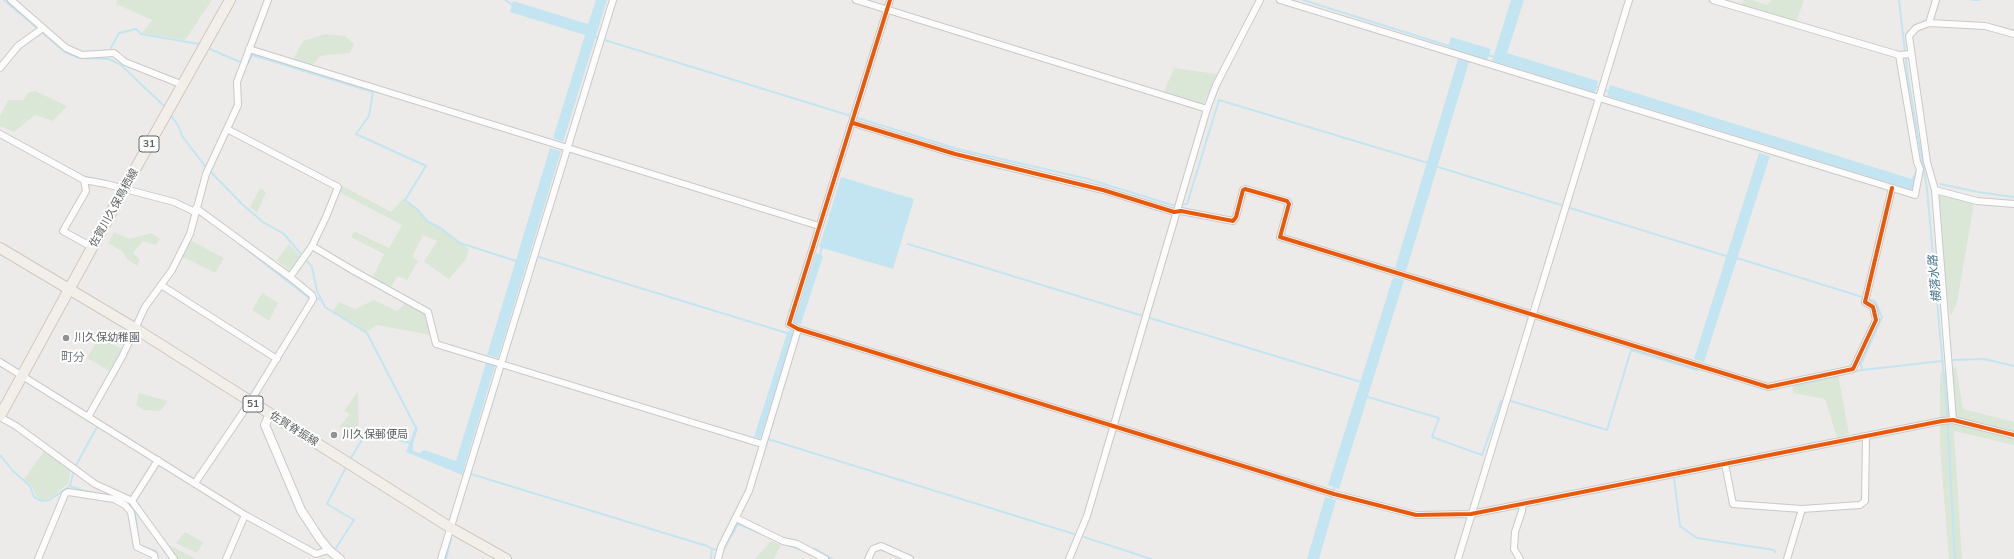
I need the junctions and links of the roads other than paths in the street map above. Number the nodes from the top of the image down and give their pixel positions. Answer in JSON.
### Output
{"nodes":[{"id":1,"x":11,"y":0,"type":"edge"},
{"id":2,"x":230,"y":0,"type":"edge"},
{"id":3,"x":268,"y":0,"type":"edge"},
{"id":4,"x":613,"y":0,"type":"edge"},
{"id":5,"x":856,"y":0,"type":"edge"},
{"id":6,"x":890,"y":0,"type":"edge"},
{"id":7,"x":1260,"y":0,"type":"edge"},
{"id":8,"x":1280,"y":0,"type":"edge"},
{"id":9,"x":1629,"y":0,"type":"edge"},
{"id":10,"x":1713,"y":0,"type":"edge"},
{"id":11,"x":1936,"y":0,"type":"edge"},
{"id":12,"x":887,"y":10,"type":"junction"},
{"id":13,"x":1929,"y":23,"type":"junction"},
{"id":14,"x":43,"y":28,"type":"junction"},
{"id":15,"x":2014,"y":34,"type":"edge"},
{"id":16,"x":249,"y":49,"type":"junction"},
{"id":17,"x":1910,"y":54,"type":"junction"},
{"id":18,"x":1899,"y":55,"type":"junction"},
{"id":19,"x":0,"y":68,"type":"edge"},
{"id":20,"x":183,"y":85,"type":"junction"},
{"id":21,"x":1599,"y":99,"type":"junction"},
{"id":22,"x":1207,"y":109,"type":"junction"},
{"id":23,"x":853,"y":123,"type":"junction"},
{"id":24,"x":227,"y":129,"type":"junction"},
{"id":25,"x":0,"y":134,"type":"edge"},
{"id":26,"x":564,"y":148,"type":"junction"},
{"id":27,"x":1917,"y":162,"type":"junction"},
{"id":28,"x":1927,"y":162,"type":"junction"},
{"id":29,"x":84,"y":180,"type":"junction"},
{"id":30,"x":1892,"y":188,"type":"junction"},
{"id":31,"x":124,"y":189,"type":"junction"},
{"id":32,"x":1936,"y":190,"type":"junction"},
{"id":33,"x":2014,"y":204,"type":"edge"},
{"id":34,"x":195,"y":210,"type":"junction"},
{"id":35,"x":1177,"y":210,"type":"junction"},
{"id":36,"x":819,"y":226,"type":"junction"},
{"id":37,"x":312,"y":246,"type":"junction"},
{"id":38,"x":92,"y":247,"type":"junction"},
{"id":39,"x":0,"y":248,"type":"edge"},
{"id":40,"x":290,"y":277,"type":"junction"},
{"id":41,"x":161,"y":285,"type":"junction"},
{"id":42,"x":70,"y":289,"type":"junction"},
{"id":43,"x":1533,"y":314,"type":"junction"},
{"id":44,"x":795,"y":327,"type":"junction"},
{"id":45,"x":136,"y":329,"type":"junction"},
{"id":46,"x":277,"y":359,"type":"junction"},
{"id":47,"x":0,"y":362,"type":"edge"},
{"id":48,"x":502,"y":364,"type":"junction"},
{"id":49,"x":22,"y":376,"type":"junction"},
{"id":50,"x":250,"y":402,"type":"junction"},
{"id":51,"x":270,"y":414,"type":"junction"},
{"id":52,"x":0,"y":417,"type":"edge"},
{"id":53,"x":88,"y":417,"type":"junction"},
{"id":54,"x":1953,"y":420,"type":"junction"},
{"id":55,"x":1113,"y":426,"type":"junction"},
{"id":56,"x":2014,"y":435,"type":"edge"},
{"id":57,"x":1866,"y":436,"type":"junction"},
{"id":58,"x":762,"y":444,"type":"junction"},
{"id":59,"x":158,"y":460,"type":"junction"},
{"id":60,"x":1725,"y":464,"type":"junction"},
{"id":61,"x":195,"y":483,"type":"junction"},
{"id":62,"x":132,"y":501,"type":"junction"},
{"id":63,"x":1523,"y":504,"type":"junction"},
{"id":64,"x":1802,"y":509,"type":"junction"},
{"id":65,"x":1471,"y":514,"type":"junction"},
{"id":66,"x":245,"y":515,"type":"junction"},
{"id":67,"x":736,"y":518,"type":"junction"},
{"id":68,"x":451,"y":528,"type":"junction"},
{"id":69,"x":329,"y":550,"type":"junction"},
{"id":70,"x":719,"y":553,"type":"edge"},
{"id":71,"x":38,"y":559,"type":"edge"},
{"id":72,"x":155,"y":559,"type":"edge"},
{"id":73,"x":174,"y":559,"type":"edge"},
{"id":74,"x":226,"y":559,"type":"edge"},
{"id":75,"x":340,"y":559,"type":"edge"},
{"id":76,"x":441,"y":559,"type":"edge"},
{"id":77,"x":506,"y":559,"type":"edge"},
{"id":78,"x":825,"y":559,"type":"edge"},
{"id":79,"x":868,"y":559,"type":"edge"},
{"id":80,"x":910,"y":559,"type":"edge"},
{"id":81,"x":1069,"y":559,"type":"edge"},
{"id":82,"x":1458,"y":559,"type":"edge"},
{"id":83,"x":1520,"y":559,"type":"edge"},
{"id":84,"x":1787,"y":559,"type":"edge"}],
"edges":[{"from":1,"to":14,"type":"street"},
{"from":2,"to":20,"type":"main road","name":"佐賀川久保鳥栖線","number":"31"},
{"from":3,"to":16,"type":"street"},
{"from":4,"to":26,"type":"street"},
{"from":5,"to":12,"type":"street"},
{"from":6,"to":12,"type":"street"},
{"from":7,"to":22,"type":"street"},
{"from":8,"to":21,"type":"street"},
{"from":9,"to":21,"type":"street"},
{"from":10,"to":18,"type":"street"},
{"from":11,"to":13,"type":"street"},
{"from":12,"to":22,"type":"street"},
{"from":12,"to":23,"type":"street"},
{"from":13,"to":15,"type":"street"},
{"from":13,"to":17,"type":"street"},
{"from":14,"to":19,"type":"street"},
{"from":14,"to":20,"type":"street"},
{"from":16,"to":24,"type":"street"},
{"from":16,"to":26,"type":"street"},
{"from":17,"to":18,"type":"street"},
{"from":17,"to":28,"type":"street"},
{"from":18,"to":27,"type":"street"},
{"from":20,"to":31,"type":"main road","name":"佐賀川久保鳥栖線","number":"31"},
{"from":21,"to":30,"type":"street"},
{"from":21,"to":43,"type":"street"},
{"from":22,"to":35,"type":"street"},
{"from":23,"to":35,"type":"street"},
{"from":23,"to":36,"type":"street"},
{"from":24,"to":34,"type":"street"},
{"from":24,"to":37,"type":"street"},
{"from":25,"to":29,"type":"street"},
{"from":26,"to":36,"type":"street"},
{"from":26,"to":48,"type":"street"},
{"from":27,"to":28,"type":"street"},
{"from":27,"to":30,"type":"street"},
{"from":28,"to":32,"type":"street"},
{"from":29,"to":31,"type":"street"},
{"from":29,"to":38,"type":"street"},
{"from":30,"to":43,"type":"street"},
{"from":31,"to":34,"type":"street"},
{"from":31,"to":38,"type":"main road","name":"佐賀川久保鳥栖線","number":"31"},
{"from":32,"to":33,"type":"street"},
{"from":32,"to":54,"type":"street"},
{"from":34,"to":40,"type":"street"},
{"from":34,"to":41,"type":"street"},
{"from":35,"to":43,"type":"street"},
{"from":35,"to":55,"type":"street"},
{"from":36,"to":44,"type":"street"},
{"from":37,"to":40,"type":"street"},
{"from":37,"to":48,"type":"street"},
{"from":38,"to":42,"type":"main road","name":"佐賀川久保鳥栖線","number":"31"},
{"from":39,"to":42,"type":"main road","name":"佐賀脊振線","number":"51"},
{"from":40,"to":46,"type":"street"},
{"from":41,"to":45,"type":"street"},
{"from":41,"to":46,"type":"street"},
{"from":42,"to":45,"type":"main road","name":"佐賀脊振線","number":"51"},
{"from":42,"to":49,"type":"main road","name":"佐賀川久保鳥栖線","number":"31"},
{"from":43,"to":65,"type":"street"},
{"from":44,"to":55,"type":"street"},
{"from":44,"to":58,"type":"street"},
{"from":45,"to":50,"type":"main road","name":"佐賀脊振線","number":"51"},
{"from":45,"to":53,"type":"street"},
{"from":46,"to":50,"type":"street"},
{"from":47,"to":49,"type":"street"},
{"from":48,"to":58,"type":"street"},
{"from":48,"to":68,"type":"street"},
{"from":49,"to":52,"type":"main road","name":"佐賀川久保鳥栖線","number":"31"},
{"from":49,"to":53,"type":"street"},
{"from":50,"to":51,"type":"main road","name":"佐賀脊振線","number":"51"},
{"from":50,"to":61,"type":"street"},
{"from":51,"to":68,"type":"main road","name":"佐賀脊振線","number":"51"},
{"from":51,"to":69,"type":"street"},
{"from":52,"to":62,"type":"street"},
{"from":53,"to":59,"type":"street"},
{"from":54,"to":56,"type":"street"},
{"from":54,"to":57,"type":"street"},
{"from":55,"to":65,"type":"street"},
{"from":55,"to":81,"type":"street"},
{"from":57,"to":60,"type":"street"},
{"from":57,"to":64,"type":"street"},
{"from":58,"to":67,"type":"street"},
{"from":59,"to":61,"type":"street"},
{"from":59,"to":62,"type":"street"},
{"from":60,"to":63,"type":"street"},
{"from":60,"to":64,"type":"street"},
{"from":61,"to":66,"type":"street"},
{"from":62,"to":73,"type":"street"},
{"from":63,"to":65,"type":"street"},
{"from":63,"to":83,"type":"street"},
{"from":64,"to":84,"type":"street"},
{"from":65,"to":82,"type":"street"},
{"from":66,"to":69,"type":"street"},
{"from":66,"to":74,"type":"street"},
{"from":67,"to":70,"type":"street"},
{"from":67,"to":78,"type":"street"},
{"from":68,"to":76,"type":"street"},
{"from":68,"to":77,"type":"main road","name":"佐賀脊振線","number":"51"},
{"from":69,"to":75,"type":"street"},
{"from":71,"to":72,"type":"street"},
{"from":79,"to":80,"type":"street"}]}
